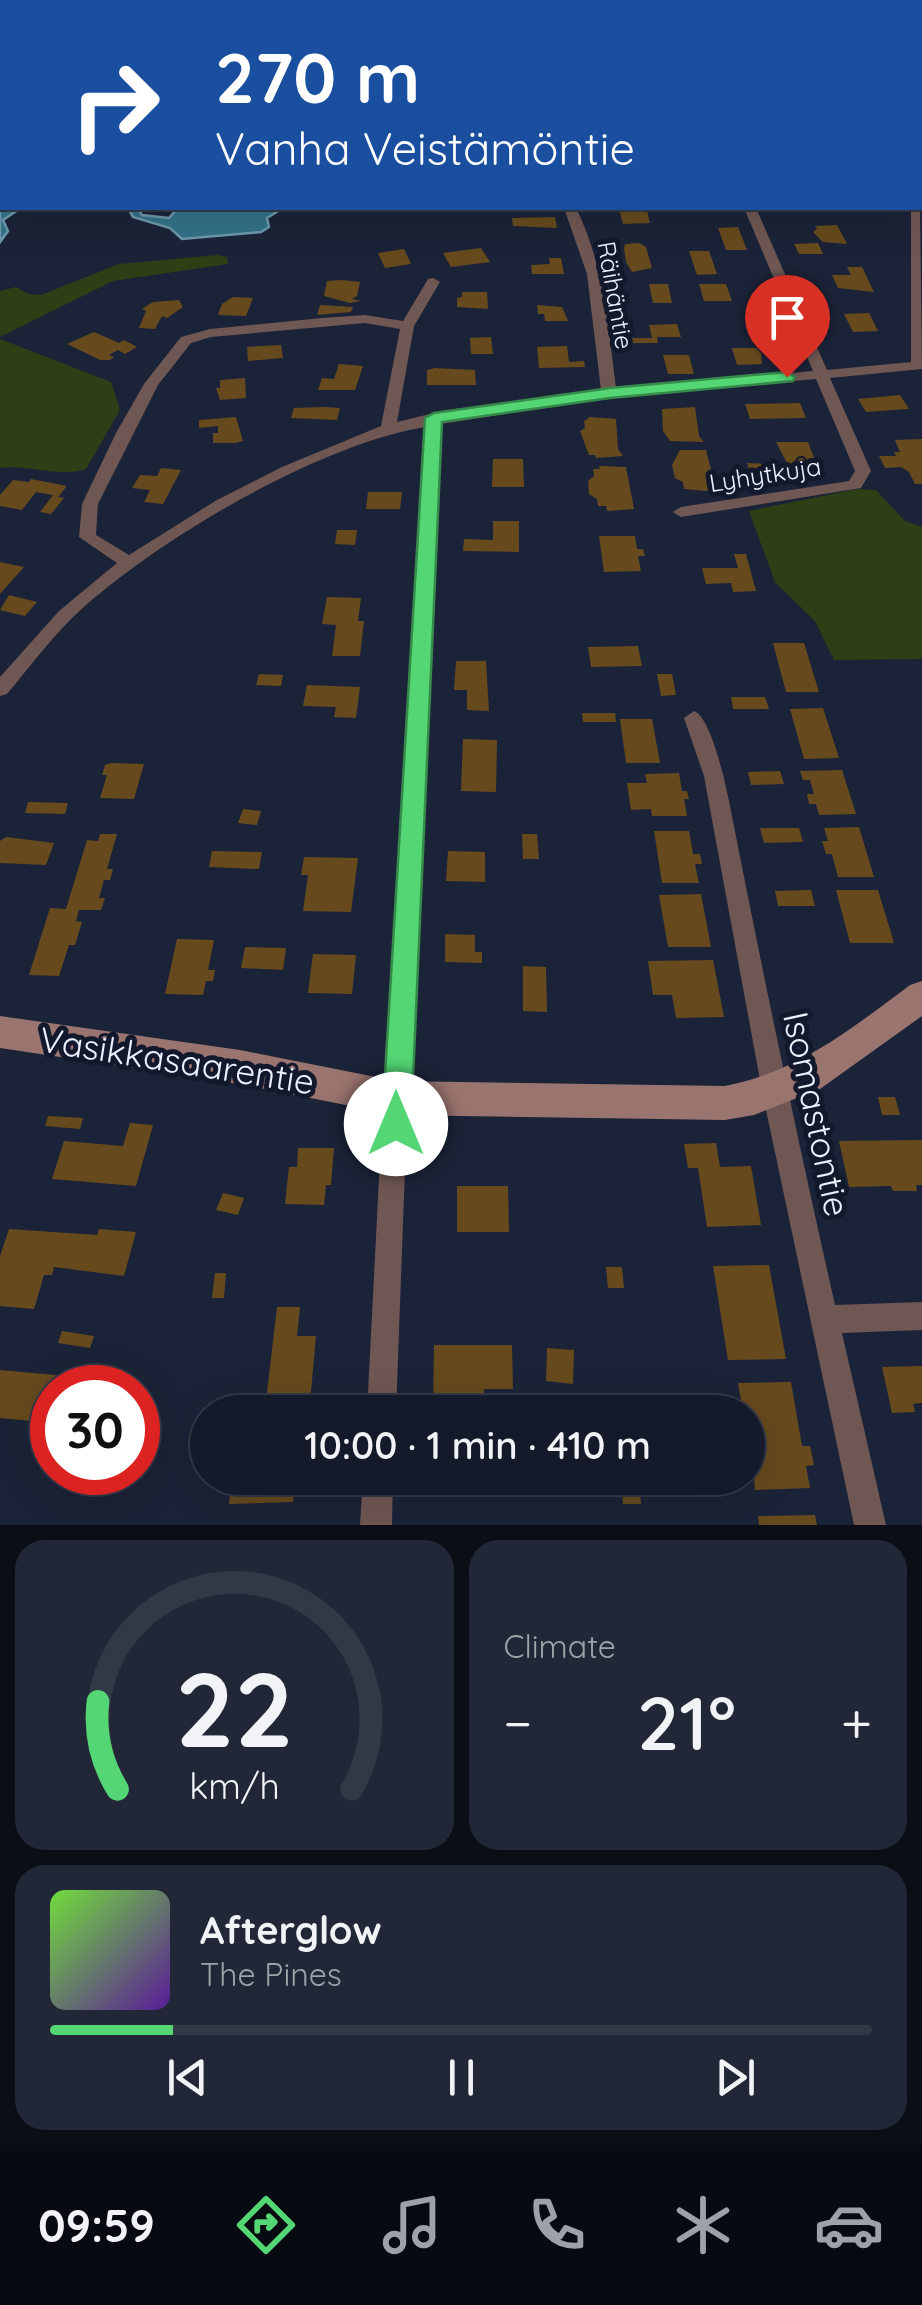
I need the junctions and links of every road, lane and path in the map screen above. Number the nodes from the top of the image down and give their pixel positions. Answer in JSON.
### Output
{"nodes":[{"id":1,"x":571,"y":210,"type":"edge"},
{"id":2,"x":751,"y":210,"type":"edge"},
{"id":3,"x":917,"y":210,"type":"edge"},
{"id":4,"x":433,"y":282,"type":"dead end"},
{"id":5,"x":407,"y":326,"type":"junction"},
{"id":6,"x":920,"y":366,"type":"edge"},
{"id":7,"x":822,"y":374,"type":"junction"},
{"id":8,"x":610,"y":393,"type":"junction"},
{"id":9,"x":434,"y":418,"type":"junction"},
{"id":10,"x":388,"y":428,"type":"junction"},
{"id":11,"x":681,"y":512,"type":"dead end"},
{"id":12,"x":129,"y":563,"type":"junction"},
{"id":13,"x":0,"y":689,"type":"edge"},
{"id":14,"x":694,"y":718,"type":"dead end"},
{"id":15,"x":922,"y":996,"type":"edge"},
{"id":16,"x":0,"y":1032,"type":"edge"},
{"id":17,"x":774,"y":1092,"type":"junction"},
{"id":18,"x":396,"y":1098,"type":"junction"},
{"id":19,"x":922,"y":1316,"type":"edge"},
{"id":20,"x":827,"y":1319,"type":"junction"},
{"id":21,"x":383,"y":1395,"type":"edge"},
{"id":22,"x":377,"y":1495,"type":"edge"},
{"id":23,"x":376,"y":1525,"type":"edge"},
{"id":24,"x":870,"y":1525,"type":"edge"}],
"edges":[{"from":1,"to":8,"type":"street","name":"Räihäntie"},
{"from":2,"to":7,"type":"street"},
{"from":3,"to":6,"type":"street"},
{"from":4,"to":5,"type":"street"},
{"from":5,"to":10,"type":"street"},
{"from":5,"to":12,"type":"street"},
{"from":6,"to":7,"type":"street"},
{"from":7,"to":8,"type":"street"},
{"from":7,"to":11,"type":"street","name":"Lyhytkuja"},
{"from":8,"to":9,"type":"street"},
{"from":9,"to":10,"type":"street"},
{"from":9,"to":18,"type":"street"},
{"from":10,"to":12,"type":"street"},
{"from":12,"to":13,"type":"street"},
{"from":14,"to":17,"type":"street","name":"Isomastontie"},
{"from":15,"to":17,"type":"street","name":"Vasikkasaarentie"},
{"from":16,"to":18,"type":"street","name":"Vasikkasaarentie"},
{"from":17,"to":18,"type":"street","name":"Vasikkasaarentie"},
{"from":17,"to":20,"type":"street","name":"Isomastontie"},
{"from":18,"to":21,"type":"street"},
{"from":19,"to":20,"type":"street"},
{"from":20,"to":24,"type":"street","name":"Isomastontie"},
{"from":22,"to":23,"type":"street"}]}
